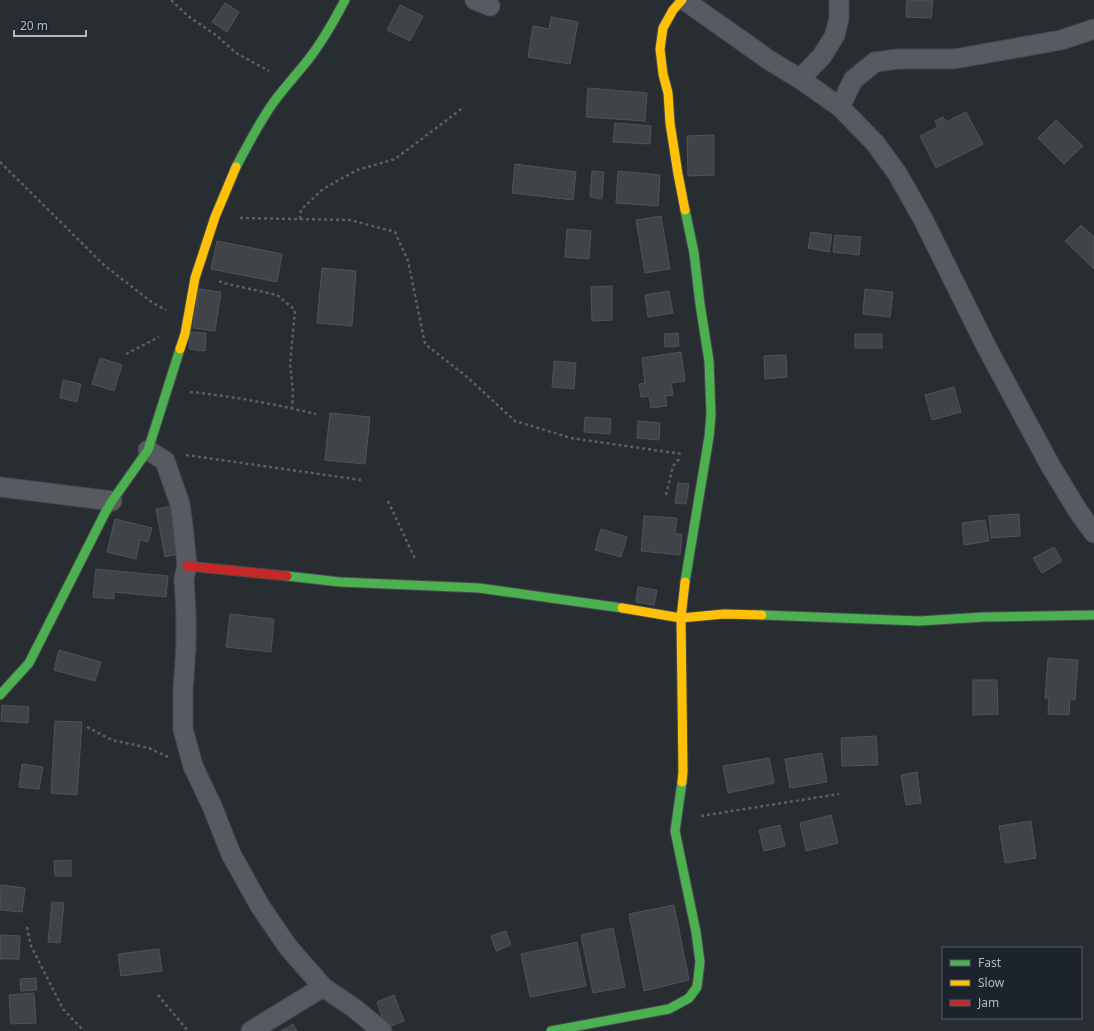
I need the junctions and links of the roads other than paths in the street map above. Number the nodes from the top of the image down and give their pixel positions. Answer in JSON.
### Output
{"nodes":[{"id":1,"x":345,"y":0,"type":"edge"},
{"id":2,"x":683,"y":0,"type":"edge"},
{"id":3,"x":839,"y":0,"type":"edge"},
{"id":4,"x":1094,"y":29,"type":"edge"},
{"id":5,"x":800,"y":78,"type":"junction"},
{"id":6,"x":840,"y":107,"type":"junction"},
{"id":7,"x":148,"y":450,"type":"junction"},
{"id":8,"x":0,"y":487,"type":"edge"},
{"id":9,"x":112,"y":501,"type":"junction"},
{"id":10,"x":1094,"y":533,"type":"edge"},
{"id":11,"x":187,"y":566,"type":"junction"},
{"id":12,"x":1094,"y":615,"type":"edge"},
{"id":13,"x":681,"y":618,"type":"junction"},
{"id":14,"x":0,"y":694,"type":"edge"},
{"id":15,"x":323,"y":987,"type":"junction"},
{"id":16,"x":251,"y":1031,"type":"edge"},
{"id":17,"x":382,"y":1031,"type":"edge"},
{"id":18,"x":551,"y":1031,"type":"edge"}],
"edges":[{"from":1,"to":7,"type":"street"},
{"from":2,"to":5,"type":"street"},
{"from":2,"to":13,"type":"street"},
{"from":3,"to":5,"type":"street"},
{"from":4,"to":6,"type":"street"},
{"from":5,"to":6,"type":"street"},
{"from":6,"to":10,"type":"street"},
{"from":7,"to":9,"type":"street"},
{"from":7,"to":11,"type":"street"},
{"from":8,"to":9,"type":"street"},
{"from":9,"to":14,"type":"street"},
{"from":11,"to":13,"type":"street"},
{"from":11,"to":15,"type":"street"},
{"from":12,"to":13,"type":"street"},
{"from":13,"to":18,"type":"street"},
{"from":15,"to":16,"type":"street"},
{"from":15,"to":17,"type":"street"}]}
